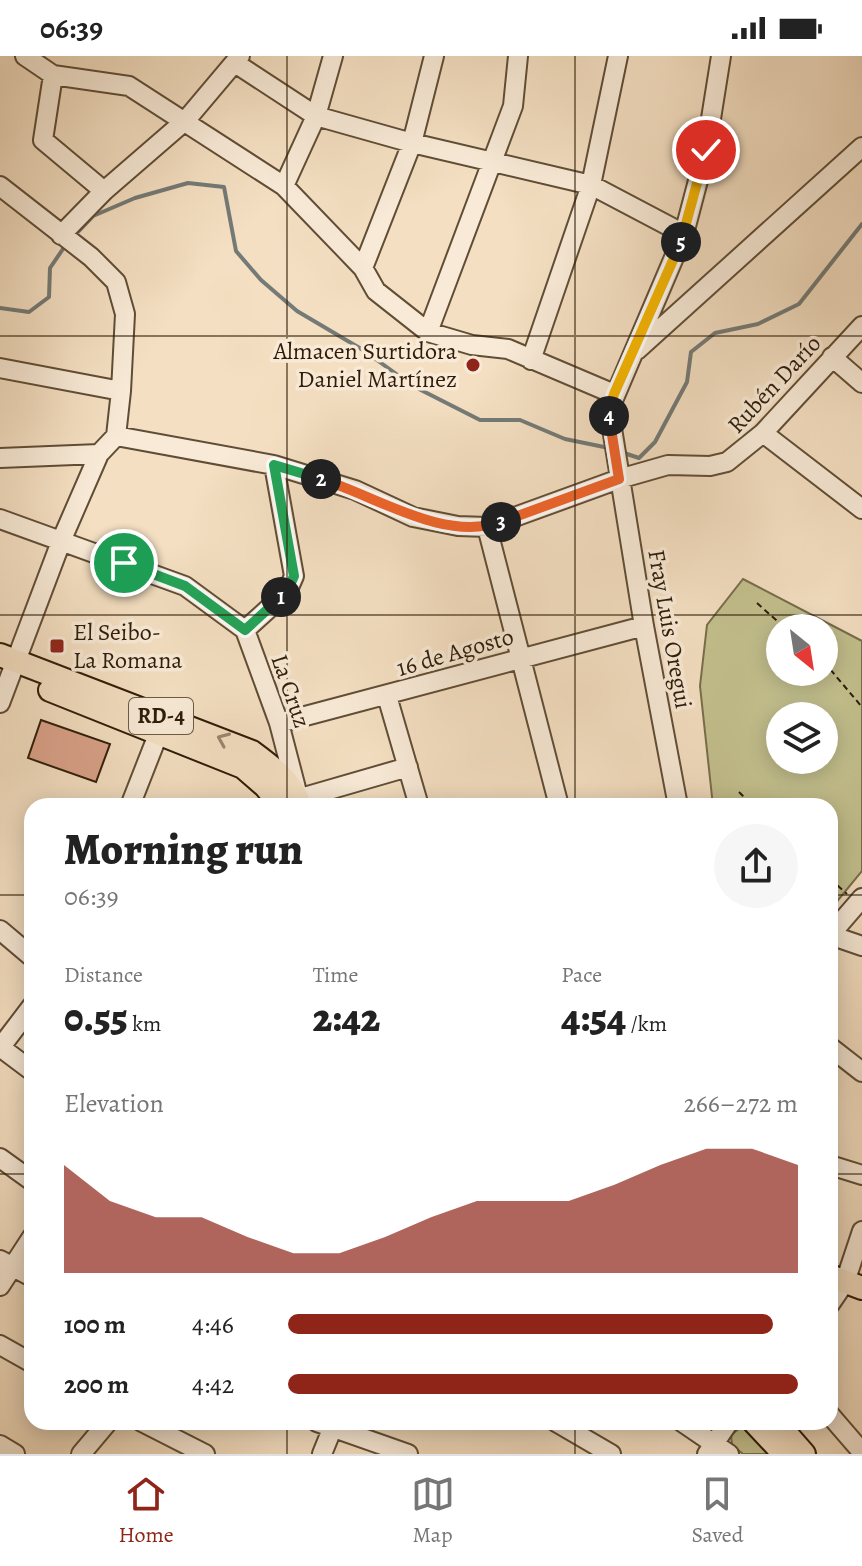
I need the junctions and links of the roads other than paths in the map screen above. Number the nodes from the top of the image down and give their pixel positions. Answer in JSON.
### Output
{"nodes":[{"id":1,"x":25,"y":56,"type":"edge"},
{"id":2,"x":333,"y":56,"type":"edge"},
{"id":3,"x":434,"y":56,"type":"edge"},
{"id":4,"x":518,"y":56,"type":"edge"},
{"id":5,"x":618,"y":56,"type":"edge"},
{"id":6,"x":721,"y":56,"type":"edge"},
{"id":7,"x":238,"y":60,"type":"edge"},
{"id":8,"x":53,"y":75,"type":"junction"},
{"id":9,"x":316,"y":116,"type":"junction"},
{"id":10,"x":186,"y":120,"type":"junction"},
{"id":11,"x":412,"y":143,"type":"junction"},
{"id":12,"x":862,"y":147,"type":"edge"},
{"id":13,"x":494,"y":162,"type":"junction"},
{"id":14,"x":591,"y":185,"type":"junction"},
{"id":15,"x":0,"y":186,"type":"edge"},
{"id":16,"x":284,"y":186,"type":"junction"},
{"id":17,"x":104,"y":191,"type":"junction"},
{"id":18,"x":684,"y":234,"type":"junction"},
{"id":19,"x":61,"y":235,"type":"junction"},
{"id":20,"x":363,"y":268,"type":"junction"},
{"id":21,"x":862,"y":326,"type":"edge"},
{"id":22,"x":428,"y":332,"type":"junction"},
{"id":23,"x":632,"y":355,"type":"junction"},
{"id":24,"x":832,"y":357,"type":"junction"},
{"id":25,"x":531,"y":360,"type":"junction"},
{"id":26,"x":0,"y":368,"type":"edge"},
{"id":27,"x":862,"y":383,"type":"edge"},
{"id":28,"x":121,"y":391,"type":"junction"},
{"id":29,"x":612,"y":402,"type":"junction"},
{"id":30,"x":763,"y":433,"type":"junction"},
{"id":31,"x":116,"y":436,"type":"junction"},
{"id":32,"x":99,"y":454,"type":"junction"},
{"id":33,"x":0,"y":458,"type":"edge"},
{"id":34,"x":274,"y":465,"type":"junction"},
{"id":35,"x":617,"y":469,"type":"junction"},
{"id":36,"x":862,"y":509,"type":"edge"},
{"id":37,"x":0,"y":519,"type":"edge"},
{"id":38,"x":487,"y":527,"type":"junction"},
{"id":39,"x":62,"y":539,"type":"junction"},
{"id":40,"x":644,"y":626,"type":"junction"},
{"id":41,"x":245,"y":630,"type":"junction"},
{"id":42,"x":523,"y":657,"type":"junction"},
{"id":43,"x":6,"y":666,"type":"edge"},
{"id":44,"x":387,"y":696,"type":"junction"},
{"id":45,"x":0,"y":703,"type":"edge"},
{"id":46,"x":279,"y":723,"type":"junction"},
{"id":47,"x":159,"y":732,"type":"junction"},
{"id":48,"x":408,"y":767,"type":"junction"},
{"id":49,"x":133,"y":798,"type":"edge"},
{"id":50,"x":282,"y":798,"type":"edge"},
{"id":51,"x":288,"y":798,"type":"edge"},
{"id":52,"x":289,"y":798,"type":"edge"},
{"id":53,"x":309,"y":798,"type":"edge"},
{"id":54,"x":417,"y":798,"type":"edge"},
{"id":55,"x":557,"y":798,"type":"edge"},
{"id":56,"x":676,"y":798,"type":"edge"},
{"id":57,"x":853,"y":895,"type":"edge"},
{"id":58,"x":838,"y":921,"type":"edge"},
{"id":59,"x":0,"y":930,"type":"edge"},
{"id":60,"x":838,"y":938,"type":"edge"},
{"id":61,"x":862,"y":946,"type":"edge"},
{"id":62,"x":24,"y":950,"type":"edge"},
{"id":63,"x":24,"y":1016,"type":"edge"},
{"id":64,"x":0,"y":1047,"type":"edge"},
{"id":65,"x":838,"y":1053,"type":"edge"},
{"id":66,"x":24,"y":1065,"type":"edge"},
{"id":67,"x":862,"y":1072,"type":"edge"},
{"id":68,"x":0,"y":1158,"type":"edge"},
{"id":69,"x":838,"y":1168,"type":"edge"},
{"id":70,"x":24,"y":1175,"type":"edge"},
{"id":71,"x":862,"y":1175,"type":"edge"},
{"id":72,"x":862,"y":1231,"type":"edge"},
{"id":73,"x":24,"y":1245,"type":"edge"},
{"id":74,"x":6,"y":1263,"type":"edge"},
{"id":75,"x":24,"y":1273,"type":"edge"},
{"id":76,"x":846,"y":1282,"type":"edge"},
{"id":77,"x":0,"y":1286,"type":"edge"},
{"id":78,"x":0,"y":1345,"type":"edge"},
{"id":79,"x":24,"y":1358,"type":"edge"},
{"id":80,"x":838,"y":1424,"type":"edge"},
{"id":81,"x":101,"y":1430,"type":"edge"},
{"id":82,"x":158,"y":1430,"type":"edge"},
{"id":83,"x":327,"y":1430,"type":"edge"},
{"id":84,"x":344,"y":1430,"type":"edge"},
{"id":85,"x":565,"y":1430,"type":"edge"},
{"id":86,"x":692,"y":1430,"type":"edge"},
{"id":87,"x":726,"y":1430,"type":"edge"},
{"id":88,"x":762,"y":1430,"type":"edge"},
{"id":89,"x":783,"y":1430,"type":"edge"},
{"id":90,"x":0,"y":1445,"type":"edge"},
{"id":91,"x":584,"y":1447,"type":"edge"},
{"id":92,"x":717,"y":1450,"type":"edge"},
{"id":93,"x":862,"y":1452,"type":"edge"},
{"id":94,"x":15,"y":1454,"type":"edge"},
{"id":95,"x":81,"y":1454,"type":"edge"},
{"id":96,"x":205,"y":1454,"type":"edge"},
{"id":97,"x":322,"y":1454,"type":"edge"},
{"id":98,"x":408,"y":1454,"type":"edge"},
{"id":99,"x":611,"y":1454,"type":"edge"},
{"id":100,"x":784,"y":1454,"type":"edge"},
{"id":101,"x":804,"y":1454,"type":"edge"}],
"edges":[{"from":1,"to":8,"type":"street"},
{"from":2,"to":9,"type":"street"},
{"from":3,"to":11,"type":"street"},
{"from":4,"to":13,"type":"street"},
{"from":5,"to":14,"type":"street"},
{"from":6,"to":18,"type":"street"},
{"from":7,"to":9,"type":"street"},
{"from":7,"to":10,"type":"street"},
{"from":8,"to":10,"type":"street"},
{"from":8,"to":17,"type":"street"},
{"from":9,"to":11,"type":"street"},
{"from":9,"to":16,"type":"street"},
{"from":10,"to":16,"type":"street"},
{"from":10,"to":17,"type":"street"},
{"from":11,"to":13,"type":"street"},
{"from":11,"to":20,"type":"street"},
{"from":12,"to":23,"type":"street"},
{"from":13,"to":14,"type":"street"},
{"from":13,"to":22,"type":"street"},
{"from":14,"to":18,"type":"street"},
{"from":14,"to":25,"type":"street"},
{"from":15,"to":19,"type":"street"},
{"from":16,"to":20,"type":"street"},
{"from":17,"to":19,"type":"street"},
{"from":18,"to":23,"type":"street"},
{"from":19,"to":28,"type":"street"},
{"from":20,"to":22,"type":"street"},
{"from":21,"to":24,"type":"street","name":"Rubén Darío"},
{"from":22,"to":25,"type":"street"},
{"from":23,"to":29,"type":"street"},
{"from":24,"to":27,"type":"street"},
{"from":24,"to":30,"type":"street","name":"Rubén Darío"},
{"from":25,"to":29,"type":"street"},
{"from":26,"to":28,"type":"street"},
{"from":28,"to":31,"type":"street"},
{"from":29,"to":35,"type":"street","name":"Fray Luis Oregui"},
{"from":30,"to":35,"type":"street","name":"Rubén Darío"},
{"from":30,"to":36,"type":"street"},
{"from":31,"to":32,"type":"street"},
{"from":31,"to":34,"type":"street","name":"Rubén Darío"},
{"from":32,"to":33,"type":"street"},
{"from":32,"to":39,"type":"street"},
{"from":34,"to":38,"type":"street","name":"Rubén Darío"},
{"from":34,"to":41,"type":"street"},
{"from":35,"to":38,"type":"street","name":"Rubén Darío"},
{"from":35,"to":40,"type":"street","name":"Fray Luis Oregui"},
{"from":37,"to":39,"type":"street","name":"La Cruz"},
{"from":38,"to":42,"type":"street"},
{"from":39,"to":41,"type":"street","name":"La Cruz"},
{"from":39,"to":43,"type":"street"},
{"from":40,"to":42,"type":"street","name":"16 de Agosto"},
{"from":40,"to":56,"type":"street","name":"Fray Luis Oregui"},
{"from":41,"to":46,"type":"street","name":"La Cruz"},
{"from":42,"to":44,"type":"street","name":"16 de Agosto"},
{"from":42,"to":55,"type":"street"},
{"from":43,"to":45,"type":"street"},
{"from":43,"to":47,"type":"main road","number":"RD-4"},
{"from":51,"to":43,"type":"main road","number":"RD-4","one_way":true},
{"from":44,"to":46,"type":"street","name":"16 de Agosto"},
{"from":44,"to":48,"type":"street"},
{"from":46,"to":52,"type":"street","name":"La Cruz"},
{"from":47,"to":49,"type":"street"},
{"from":47,"to":50,"type":"main road","number":"RD-4"},
{"from":48,"to":53,"type":"street"},
{"from":48,"to":54,"type":"street"},
{"from":57,"to":58,"type":"street"},
{"from":59,"to":62,"type":"street"},
{"from":60,"to":61,"type":"street"},
{"from":63,"to":64,"type":"street"},
{"from":64,"to":66,"type":"street"},
{"from":65,"to":67,"type":"street"},
{"from":68,"to":70,"type":"street"},
{"from":69,"to":71,"type":"street"},
{"from":72,"to":76,"type":"street"},
{"from":73,"to":74,"type":"street"},
{"from":74,"to":75,"type":"street"},
{"from":74,"to":77,"type":"street"},
{"from":78,"to":79,"type":"street"},
{"from":80,"to":93,"type":"street"},
{"from":81,"to":95,"type":"street"},
{"from":82,"to":96,"type":"street"},
{"from":83,"to":97,"type":"street"},
{"from":84,"to":98,"type":"street"},
{"from":85,"to":91,"type":"street"},
{"from":86,"to":92,"type":"street"},
{"from":87,"to":92,"type":"street"},
{"from":88,"to":100,"type":"main road"},
{"from":89,"to":101,"type":"main road"},
{"from":90,"to":94,"type":"street"},
{"from":91,"to":99,"type":"street"}]}
